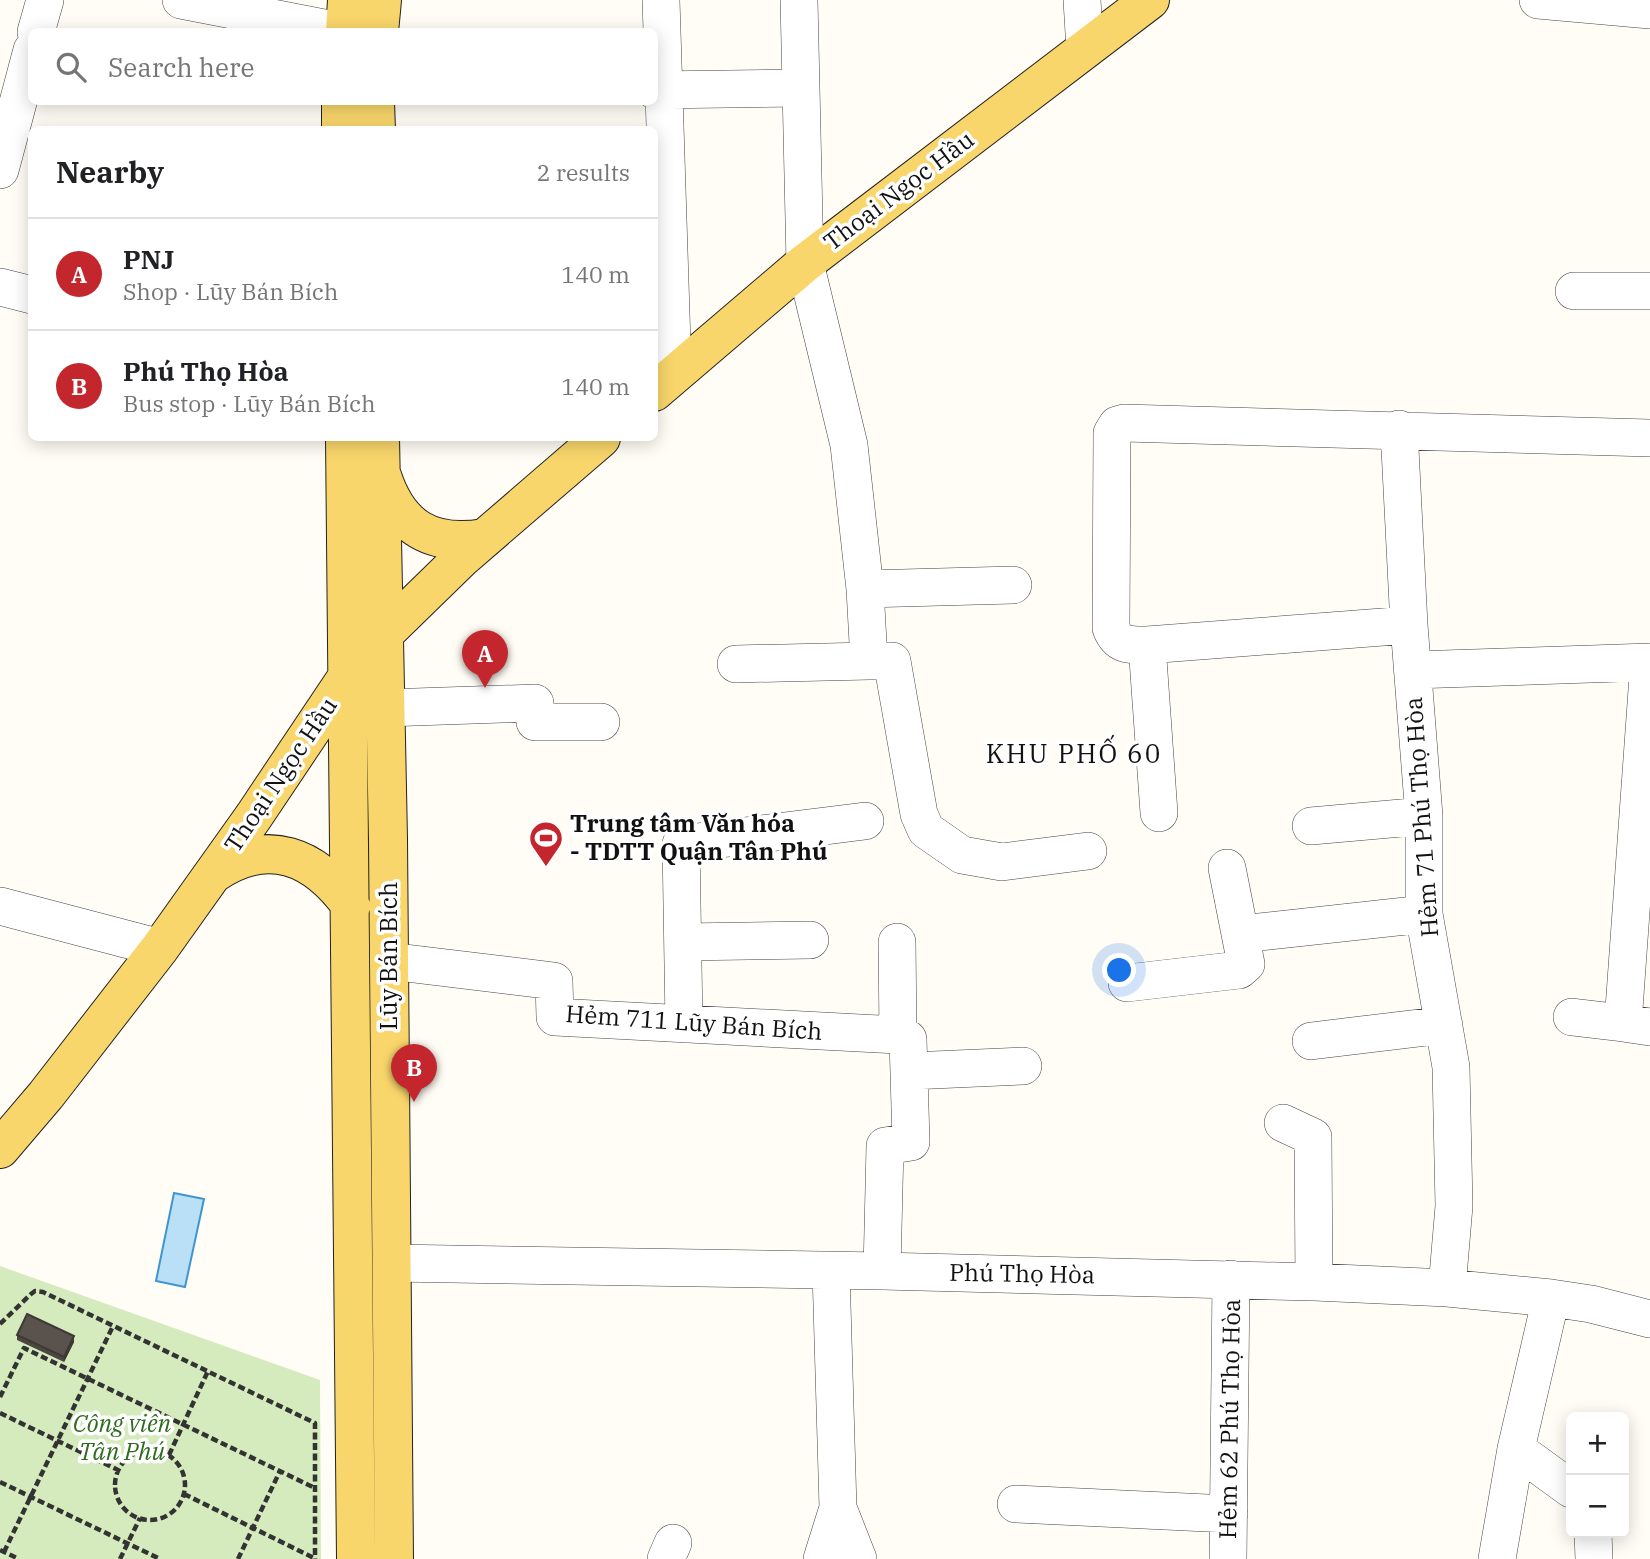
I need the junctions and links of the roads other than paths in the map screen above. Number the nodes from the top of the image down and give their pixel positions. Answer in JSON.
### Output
{"nodes":[{"id":1,"x":45,"y":0,"type":"edge"},
{"id":2,"x":181,"y":0,"type":"edge"},
{"id":3,"x":347,"y":0,"type":"edge"},
{"id":4,"x":382,"y":0,"type":"edge"},
{"id":5,"x":661,"y":0,"type":"edge"},
{"id":6,"x":799,"y":0,"type":"edge"},
{"id":7,"x":1082,"y":0,"type":"edge"},
{"id":8,"x":1150,"y":0,"type":"edge"},
{"id":9,"x":1538,"y":0,"type":"edge"},
{"id":10,"x":1650,"y":10,"type":"edge"},
{"id":11,"x":37,"y":28,"type":"edge"},
{"id":12,"x":324,"y":28,"type":"edge"},
{"id":13,"x":344,"y":28,"type":"edge"},
{"id":14,"x":379,"y":28,"type":"edge"},
{"id":15,"x":1085,"y":49,"type":"junction"},
{"id":16,"x":28,"y":65,"type":"edge"},
{"id":17,"x":800,"y":88,"type":"junction"},
{"id":18,"x":659,"y":90,"type":"edge"},
{"id":19,"x":341,"y":105,"type":"edge"},
{"id":20,"x":375,"y":105,"type":"edge"},
{"id":21,"x":341,"y":126,"type":"edge"},
{"id":22,"x":376,"y":126,"type":"edge"},
{"id":23,"x":0,"y":170,"type":"edge"},
{"id":24,"x":661,"y":231,"type":"edge"},
{"id":25,"x":805,"y":263,"type":"junction"},
{"id":26,"x":0,"y":287,"type":"edge"},
{"id":27,"x":1650,"y":290,"type":"edge"},
{"id":28,"x":1574,"y":291,"type":"dead end"},
{"id":29,"x":28,"y":294,"type":"edge"},
{"id":30,"x":664,"y":384,"type":"edge"},
{"id":31,"x":1399,"y":429,"type":"junction"},
{"id":32,"x":1650,"y":438,"type":"edge"},
{"id":33,"x":345,"y":441,"type":"edge"},
{"id":34,"x":598,"y":441,"type":"edge"},
{"id":35,"x":380,"y":454,"type":"edge"},
{"id":36,"x":485,"y":538,"type":"junction"},
{"id":37,"x":1013,"y":585,"type":"dead end"},
{"id":38,"x":864,"y":589,"type":"junction"},
{"id":39,"x":1409,"y":625,"type":"junction"},
{"id":40,"x":384,"y":634,"type":"junction"},
{"id":41,"x":1147,"y":645,"type":"junction"},
{"id":42,"x":869,"y":661,"type":"junction"},
{"id":43,"x":1650,"y":662,"type":"edge"},
{"id":44,"x":736,"y":664,"type":"dead end"},
{"id":45,"x":1413,"y":670,"type":"junction"},
{"id":46,"x":349,"y":674,"type":"junction"},
{"id":47,"x":385,"y":708,"type":"junction"},
{"id":48,"x":601,"y":722,"type":"dead end"},
{"id":49,"x":1159,"y":813,"type":"dead end"},
{"id":50,"x":1424,"y":816,"type":"junction"},
{"id":51,"x":865,"y":821,"type":"dead end"},
{"id":52,"x":1311,"y":827,"type":"dead end"},
{"id":53,"x":1088,"y":851,"type":"dead end"},
{"id":54,"x":1227,"y":868,"type":"dead end"},
{"id":55,"x":213,"y":874,"type":"junction"},
{"id":56,"x":0,"y":906,"type":"edge"},
{"id":57,"x":351,"y":906,"type":"junction"},
{"id":58,"x":1424,"y":914,"type":"junction"},
{"id":59,"x":1241,"y":934,"type":"junction"},
{"id":60,"x":810,"y":940,"type":"dead end"},
{"id":61,"x":683,"y":942,"type":"junction"},
{"id":62,"x":897,"y":942,"type":"dead end"},
{"id":63,"x":160,"y":948,"type":"junction"},
{"id":64,"x":389,"y":961,"type":"junction"},
{"id":65,"x":1128,"y":983,"type":"dead end"},
{"id":66,"x":1572,"y":1017,"type":"dead end"},
{"id":67,"x":684,"y":1024,"type":"junction"},
{"id":68,"x":1444,"y":1025,"type":"junction"},
{"id":69,"x":1636,"y":1025,"type":"edge"},
{"id":70,"x":898,"y":1035,"type":"junction"},
{"id":71,"x":1311,"y":1041,"type":"dead end"},
{"id":72,"x":1023,"y":1066,"type":"dead end"},
{"id":73,"x":910,"y":1071,"type":"junction"},
{"id":74,"x":1283,"y":1123,"type":"dead end"},
{"id":75,"x":0,"y":1149,"type":"edge"},
{"id":76,"x":392,"y":1263,"type":"junction"},
{"id":77,"x":831,"y":1271,"type":"junction"},
{"id":78,"x":882,"y":1271,"type":"junction"},
{"id":79,"x":1231,"y":1279,"type":"junction"},
{"id":80,"x":1314,"y":1282,"type":"junction"},
{"id":81,"x":1447,"y":1288,"type":"junction"},
{"id":82,"x":1551,"y":1298,"type":"junction"},
{"id":83,"x":1650,"y":1319,"type":"edge"},
{"id":84,"x":1516,"y":1449,"type":"junction"},
{"id":85,"x":1566,"y":1485,"type":"edge"},
{"id":86,"x":1016,"y":1504,"type":"dead end"},
{"id":87,"x":838,"y":1508,"type":"junction"},
{"id":88,"x":1229,"y":1514,"type":"junction"},
{"id":89,"x":1593,"y":1538,"type":"edge"},
{"id":90,"x":356,"y":1559,"type":"edge"},
{"id":91,"x":394,"y":1559,"type":"edge"},
{"id":92,"x":822,"y":1559,"type":"edge"},
{"id":93,"x":858,"y":1559,"type":"edge"},
{"id":94,"x":1228,"y":1559,"type":"edge"},
{"id":95,"x":1497,"y":1559,"type":"edge"},
{"id":96,"x":1594,"y":1559,"type":"edge"}],
"edges":[{"from":1,"to":11,"type":"street"},
{"from":2,"to":12,"type":"street"},
{"from":3,"to":13,"type":"main road"},
{"from":4,"to":14,"type":"main road"},
{"from":5,"to":18,"type":"street"},
{"from":6,"to":17,"type":"street"},
{"from":7,"to":15,"type":"street"},
{"from":8,"to":15,"type":"main road","name":"Thoại Ngọc Hầu"},
{"from":9,"to":10,"type":"street"},
{"from":15,"to":25,"type":"main road","name":"Thoại Ngọc Hầu"},
{"from":16,"to":23,"type":"street"},
{"from":17,"to":18,"type":"street"},
{"from":17,"to":25,"type":"street"},
{"from":18,"to":24,"type":"street"},
{"from":19,"to":21,"type":"main road"},
{"from":20,"to":22,"type":"main road"},
{"from":24,"to":30,"type":"street"},
{"from":25,"to":30,"type":"main road","name":"Thoại Ngọc Hầu"},
{"from":25,"to":38,"type":"street"},
{"from":26,"to":29,"type":"street"},
{"from":27,"to":28,"type":"street"},
{"from":31,"to":32,"type":"street"},
{"from":31,"to":39,"type":"street","name":"Hẻm 71 Phú Thọ Hòa"},
{"from":31,"to":41,"type":"street"},
{"from":33,"to":46,"type":"main road","name":"Lũy Bán Bích"},
{"from":34,"to":36,"type":"main road","name":"Thoại Ngọc Hầu"},
{"from":35,"to":36,"type":"main road"},
{"from":35,"to":40,"type":"main road","name":"Lũy Bán Bích"},
{"from":36,"to":40,"type":"main road","name":"Thoại Ngọc Hầu"},
{"from":37,"to":38,"type":"street"},
{"from":38,"to":42,"type":"street"},
{"from":39,"to":41,"type":"street"},
{"from":39,"to":45,"type":"street","name":"Hẻm 71 Phú Thọ Hòa"},
{"from":40,"to":46,"type":"main road","name":"Thoại Ngọc Hầu"},
{"from":40,"to":47,"type":"main road","name":"Lũy Bán Bích"},
{"from":41,"to":49,"type":"street"},
{"from":42,"to":44,"type":"street"},
{"from":42,"to":53,"type":"street"},
{"from":43,"to":45,"type":"street"},
{"from":43,"to":69,"type":"street"},
{"from":45,"to":50,"type":"street","name":"Hẻm 71 Phú Thọ Hòa"},
{"from":46,"to":55,"type":"main road","name":"Thoại Ngọc Hầu"},
{"from":46,"to":57,"type":"main road","name":"Lũy Bán Bích"},
{"from":47,"to":48,"type":"street"},
{"from":47,"to":64,"type":"main road","name":"Lũy Bán Bích"},
{"from":50,"to":52,"type":"street"},
{"from":50,"to":58,"type":"street","name":"Hẻm 71 Phú Thọ Hòa"},
{"from":51,"to":61,"type":"street"},
{"from":54,"to":59,"type":"street"},
{"from":55,"to":57,"type":"main road"},
{"from":55,"to":63,"type":"main road","name":"Thoại Ngọc Hầu"},
{"from":56,"to":63,"type":"street"},
{"from":57,"to":90,"type":"main road","name":"Lũy Bán Bích"},
{"from":58,"to":59,"type":"street"},
{"from":58,"to":68,"type":"street","name":"Hẻm 71 Phú Thọ Hòa"},
{"from":59,"to":65,"type":"street"},
{"from":60,"to":61,"type":"street"},
{"from":61,"to":67,"type":"street"},
{"from":62,"to":70,"type":"street"},
{"from":63,"to":75,"type":"main road","name":"Thoại Ngọc Hầu"},
{"from":64,"to":67,"type":"street","name":"Hẻm 711 Lũy Bán Bích"},
{"from":64,"to":76,"type":"main road","name":"Lũy Bán Bích"},
{"from":66,"to":69,"type":"street"},
{"from":67,"to":70,"type":"street","name":"Hẻm 711 Lũy Bán Bích"},
{"from":68,"to":71,"type":"street"},
{"from":68,"to":81,"type":"street","name":"Hẻm 71 Phú Thọ Hòa"},
{"from":70,"to":73,"type":"street"},
{"from":72,"to":73,"type":"street"},
{"from":73,"to":78,"type":"street"},
{"from":74,"to":80,"type":"street"},
{"from":76,"to":77,"type":"street","name":"Phú Thọ Hòa"},
{"from":76,"to":91,"type":"main road","name":"Lũy Bán Bích"},
{"from":77,"to":78,"type":"street","name":"Phú Thọ Hòa"},
{"from":77,"to":87,"type":"street"},
{"from":78,"to":79,"type":"street","name":"Phú Thọ Hòa"},
{"from":79,"to":80,"type":"street","name":"Phú Thọ Hòa"},
{"from":79,"to":88,"type":"street","name":"Hẻm 62 Phú Thọ Hòa"},
{"from":80,"to":81,"type":"street","name":"Phú Thọ Hòa"},
{"from":81,"to":82,"type":"street","name":"Phú Thọ Hòa"},
{"from":82,"to":83,"type":"street","name":"Phú Thọ Hòa"},
{"from":82,"to":84,"type":"street"},
{"from":84,"to":85,"type":"street"},
{"from":84,"to":95,"type":"street"},
{"from":86,"to":88,"type":"street"},
{"from":87,"to":92,"type":"street"},
{"from":87,"to":93,"type":"street"},
{"from":88,"to":94,"type":"street","name":"Hẻm 62 Phú Thọ Hòa"},
{"from":89,"to":96,"type":"street"}]}
